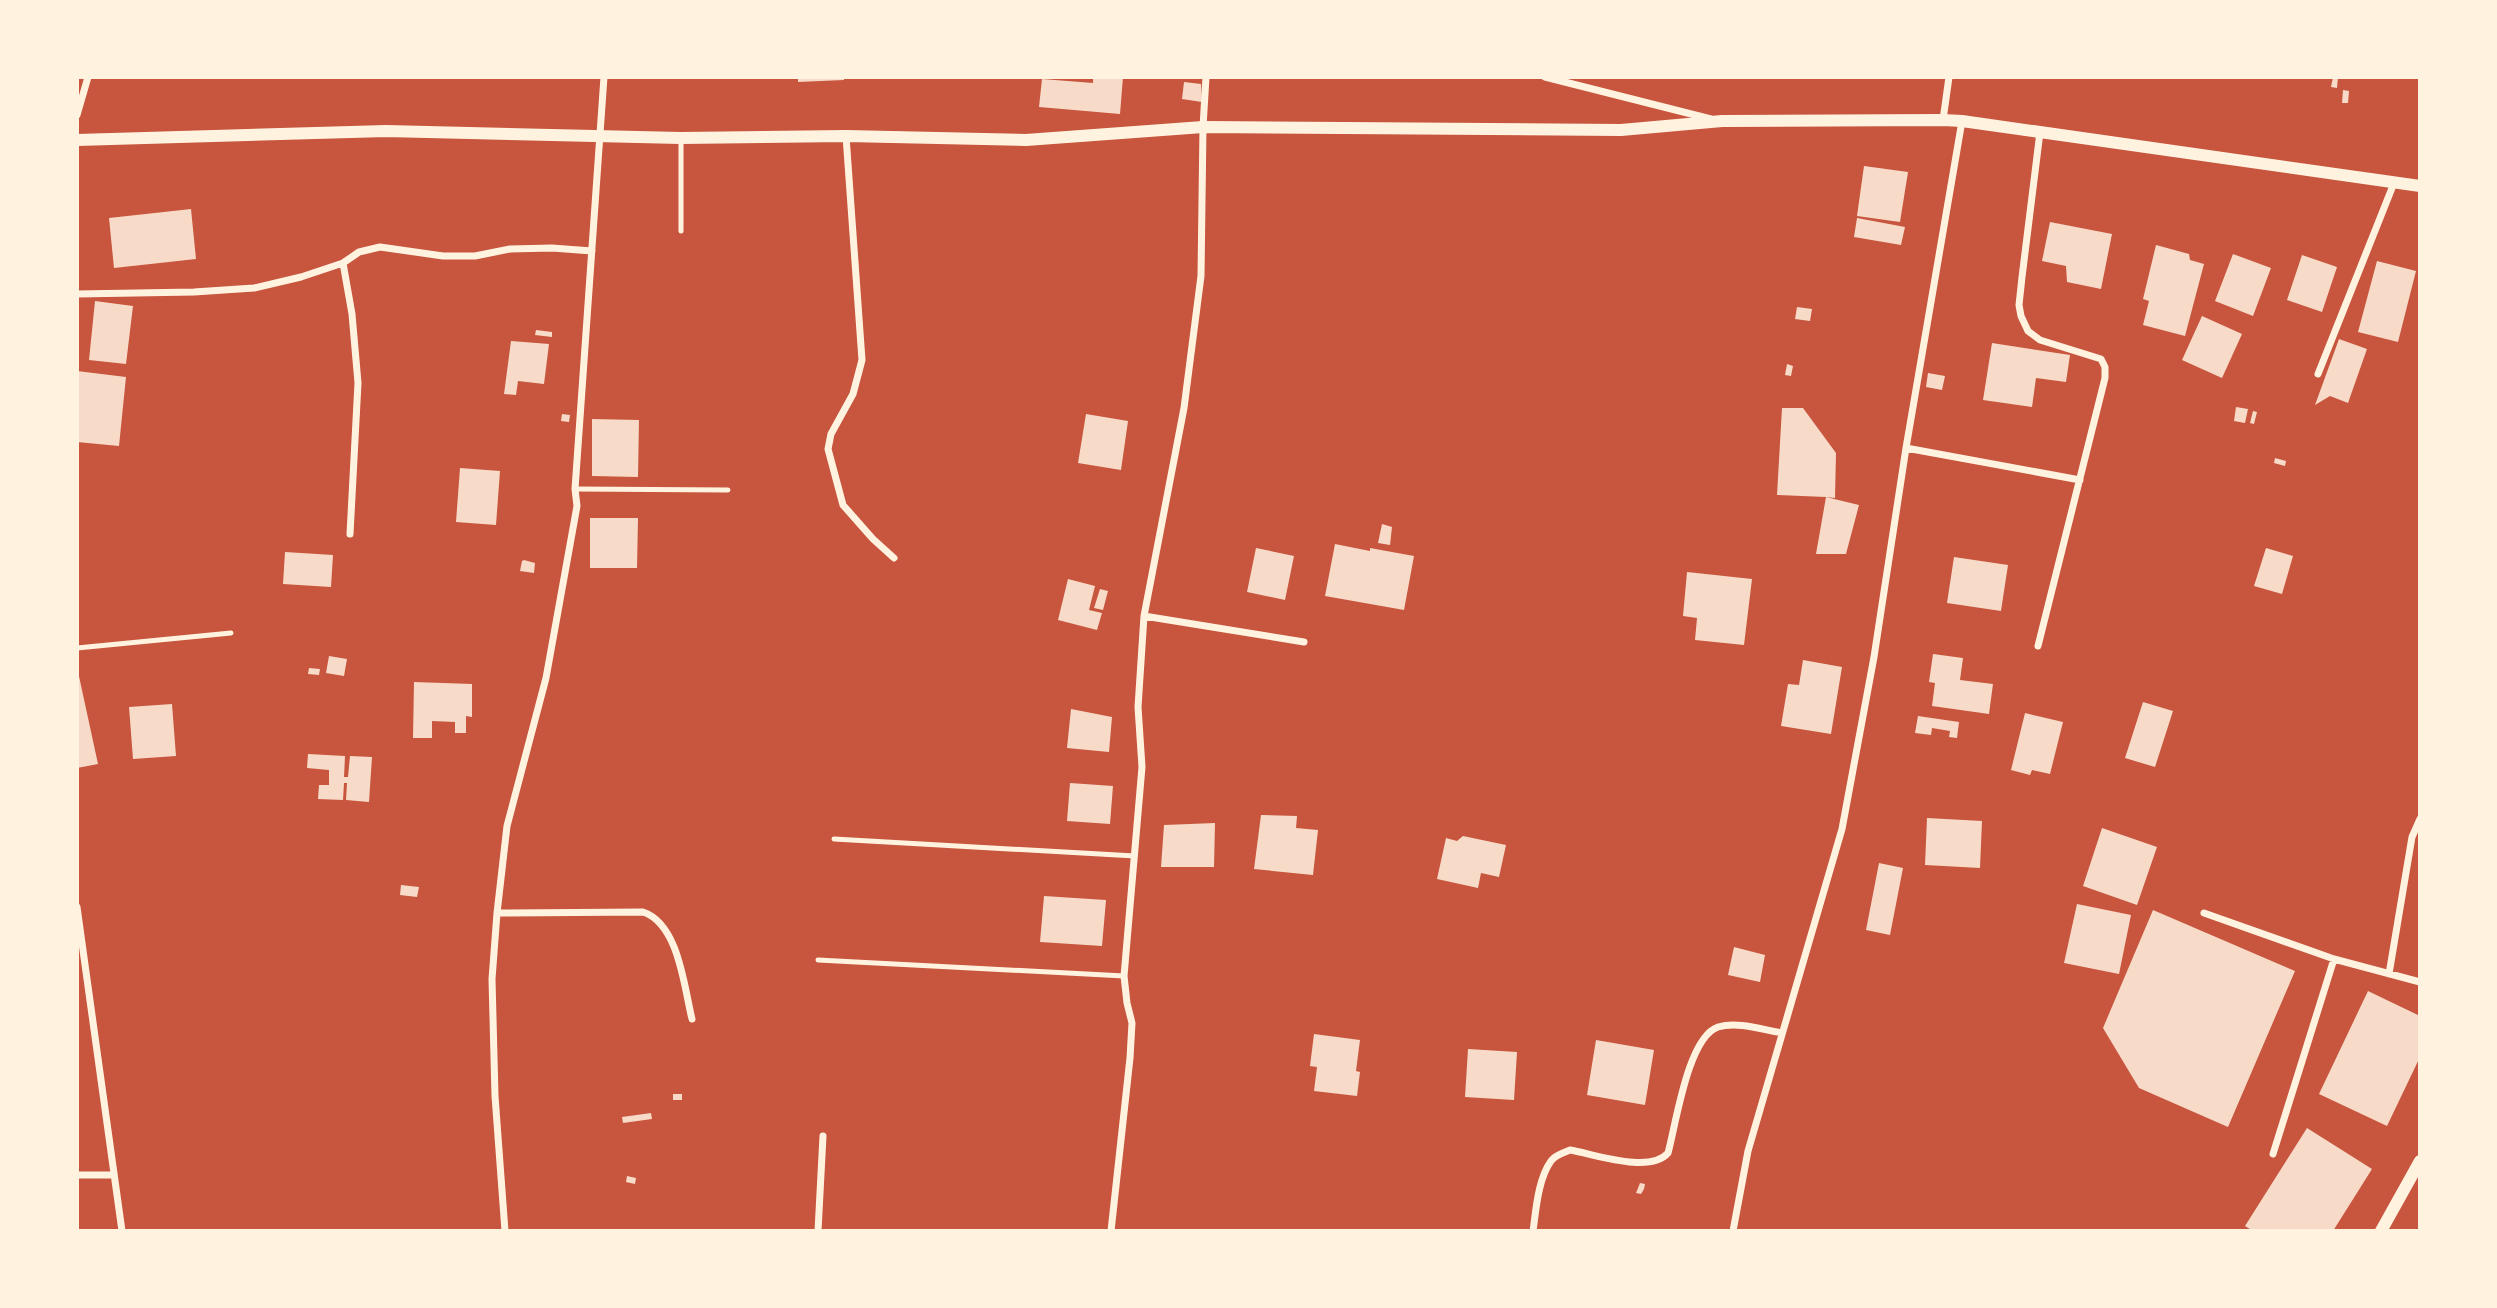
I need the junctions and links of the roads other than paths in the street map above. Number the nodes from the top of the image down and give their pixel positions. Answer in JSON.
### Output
{"nodes":[{"id":1,"x":89,"y":77,"type":"edge"},
{"id":2,"x":604,"y":77,"type":"edge"},
{"id":3,"x":1206,"y":77,"type":"edge"},
{"id":4,"x":1545,"y":77,"type":"edge"},
{"id":5,"x":1949,"y":77,"type":"edge"},
{"id":6,"x":77,"y":115,"type":"edge"},
{"id":7,"x":1943,"y":120,"type":"junction"},
{"id":8,"x":1722,"y":121,"type":"junction"},
{"id":9,"x":1962,"y":121,"type":"junction"},
{"id":10,"x":1203,"y":127,"type":"junction"},
{"id":11,"x":2040,"y":132,"type":"junction"},
{"id":12,"x":600,"y":135,"type":"junction"},
{"id":13,"x":846,"y":136,"type":"junction"},
{"id":14,"x":681,"y":138,"type":"junction"},
{"id":15,"x":77,"y":140,"type":"edge"},
{"id":16,"x":2394,"y":183,"type":"junction"},
{"id":17,"x":2420,"y":186,"type":"edge"},
{"id":18,"x":681,"y":231,"type":"dead end"},
{"id":19,"x":592,"y":251,"type":"junction"},
{"id":20,"x":342,"y":263,"type":"junction"},
{"id":21,"x":77,"y":294,"type":"edge"},
{"id":22,"x":2318,"y":374,"type":"dead end"},
{"id":23,"x":1906,"y":448,"type":"junction"},
{"id":24,"x":2080,"y":480,"type":"junction"},
{"id":25,"x":575,"y":489,"type":"junction"},
{"id":26,"x":728,"y":490,"type":"dead end"},
{"id":27,"x":350,"y":534,"type":"dead end"},
{"id":28,"x":894,"y":558,"type":"dead end"},
{"id":29,"x":1144,"y":616,"type":"junction"},
{"id":30,"x":231,"y":633,"type":"dead end"},
{"id":31,"x":1304,"y":642,"type":"dead end"},
{"id":32,"x":2038,"y":646,"type":"dead end"},
{"id":33,"x":77,"y":648,"type":"edge"},
{"id":34,"x":2420,"y":820,"type":"edge"},
{"id":35,"x":834,"y":839,"type":"dead end"},
{"id":36,"x":1136,"y":856,"type":"junction"},
{"id":37,"x":77,"y":907,"type":"edge"},
{"id":38,"x":497,"y":913,"type":"junction"},
{"id":39,"x":2204,"y":914,"type":"dead end"},
{"id":40,"x":80,"y":945,"type":"edge"},
{"id":41,"x":2334,"y":959,"type":"junction"},
{"id":42,"x":818,"y":960,"type":"dead end"},
{"id":43,"x":2389,"y":974,"type":"junction"},
{"id":44,"x":1124,"y":976,"type":"junction"},
{"id":45,"x":2420,"y":982,"type":"edge"},
{"id":46,"x":692,"y":1019,"type":"dead end"},
{"id":47,"x":1782,"y":1033,"type":"junction"},
{"id":48,"x":823,"y":1136,"type":"dead end"},
{"id":49,"x":2273,"y":1154,"type":"dead end"},
{"id":50,"x":2420,"y":1161,"type":"edge"},
{"id":51,"x":77,"y":1175,"type":"edge"},
{"id":52,"x":114,"y":1175,"type":"junction"},
{"id":53,"x":122,"y":1231,"type":"edge"},
{"id":54,"x":505,"y":1231,"type":"edge"},
{"id":55,"x":818,"y":1231,"type":"edge"},
{"id":56,"x":1111,"y":1231,"type":"edge"},
{"id":57,"x":1533,"y":1231,"type":"edge"},
{"id":58,"x":1733,"y":1231,"type":"edge"},
{"id":59,"x":2381,"y":1231,"type":"edge"}],
"edges":[{"from":1,"to":6,"type":"street"},
{"from":2,"to":12,"type":"street"},
{"from":3,"to":10,"type":"street"},
{"from":4,"to":8,"type":"street"},
{"from":5,"to":7,"type":"street"},
{"from":7,"to":8,"type":"street"},
{"from":7,"to":9,"type":"street"},
{"from":8,"to":10,"type":"street"},
{"from":9,"to":11,"type":"street"},
{"from":9,"to":23,"type":"street"},
{"from":10,"to":13,"type":"street"},
{"from":10,"to":29,"type":"street"},
{"from":11,"to":16,"type":"street"},
{"from":11,"to":24,"type":"street"},
{"from":12,"to":14,"type":"street"},
{"from":12,"to":15,"type":"street"},
{"from":12,"to":19,"type":"street"},
{"from":13,"to":14,"type":"street"},
{"from":13,"to":28,"type":"street"},
{"from":14,"to":18,"type":"lane"},
{"from":16,"to":17,"type":"street"},
{"from":16,"to":22,"type":"street"},
{"from":19,"to":20,"type":"street"},
{"from":19,"to":25,"type":"street"},
{"from":20,"to":21,"type":"street"},
{"from":20,"to":27,"type":"street"},
{"from":23,"to":24,"type":"street"},
{"from":23,"to":47,"type":"street"},
{"from":24,"to":32,"type":"street"},
{"from":25,"to":26,"type":"lane"},
{"from":25,"to":38,"type":"street"},
{"from":29,"to":31,"type":"street"},
{"from":29,"to":36,"type":"street"},
{"from":30,"to":33,"type":"lane"},
{"from":34,"to":43,"type":"street"},
{"from":35,"to":36,"type":"lane"},
{"from":36,"to":44,"type":"street"},
{"from":37,"to":40,"type":"street"},
{"from":38,"to":46,"type":"street"},
{"from":38,"to":54,"type":"street"},
{"from":39,"to":41,"type":"street"},
{"from":40,"to":52,"type":"street"},
{"from":41,"to":43,"type":"street"},
{"from":41,"to":49,"type":"street"},
{"from":42,"to":44,"type":"lane"},
{"from":43,"to":45,"type":"street"},
{"from":44,"to":56,"type":"street"},
{"from":47,"to":57,"type":"street"},
{"from":47,"to":58,"type":"street"},
{"from":48,"to":55,"type":"street"},
{"from":50,"to":59,"type":"street"},
{"from":51,"to":52,"type":"street"},
{"from":52,"to":53,"type":"street"}]}
